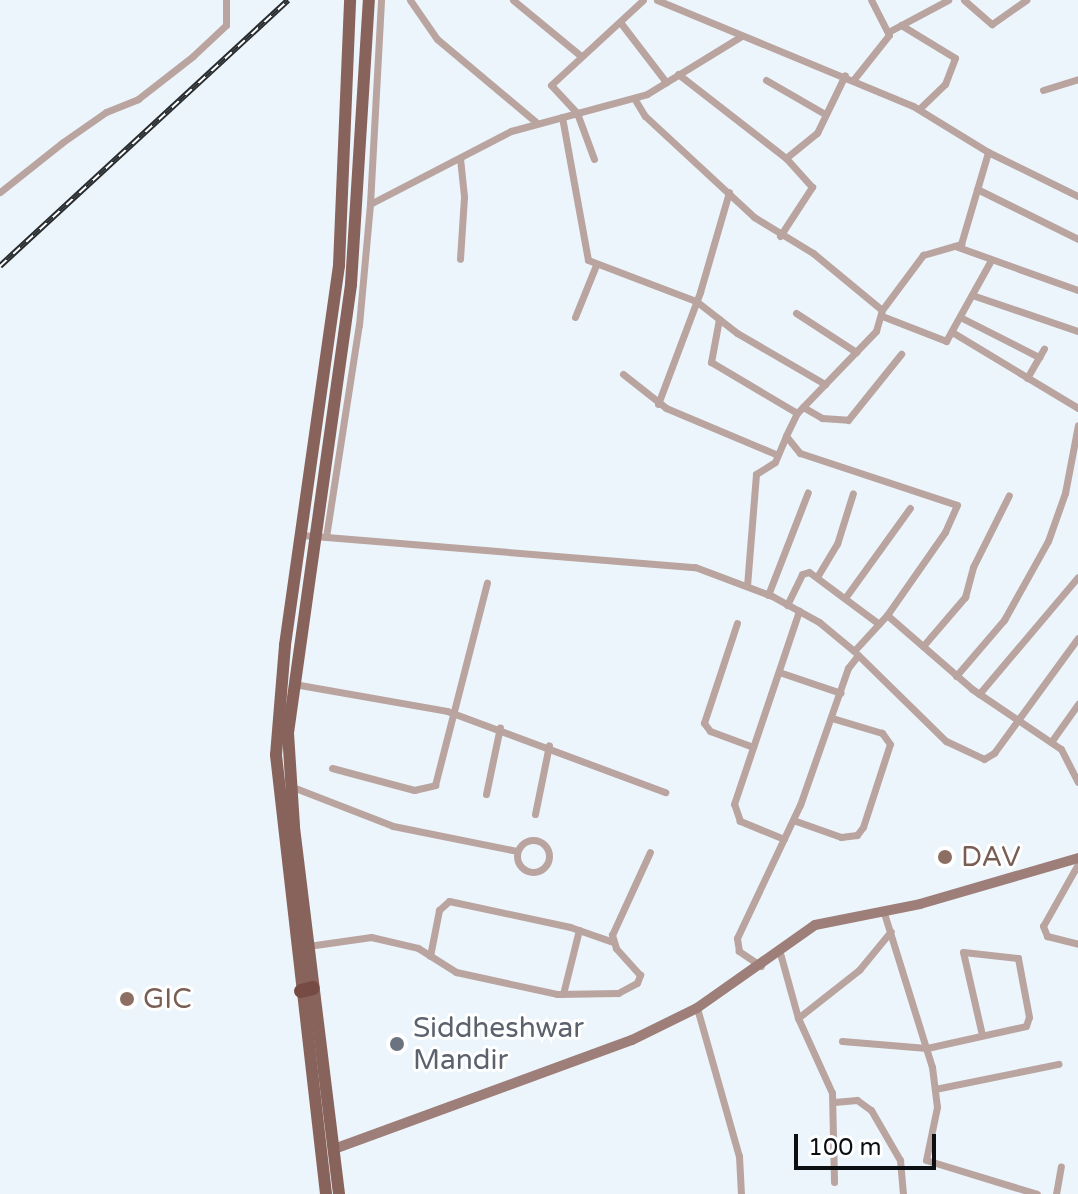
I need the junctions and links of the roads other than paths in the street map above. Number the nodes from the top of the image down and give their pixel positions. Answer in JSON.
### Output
{"nodes":[{"id":1,"x":226,"y":0,"type":"edge"},
{"id":2,"x":350,"y":0,"type":"edge"},
{"id":3,"x":369,"y":0,"type":"edge"},
{"id":4,"x":381,"y":0,"type":"edge"},
{"id":5,"x":410,"y":0,"type":"edge"},
{"id":6,"x":513,"y":0,"type":"edge"},
{"id":7,"x":643,"y":0,"type":"edge"},
{"id":8,"x":657,"y":0,"type":"edge"},
{"id":9,"x":871,"y":0,"type":"edge"},
{"id":10,"x":883,"y":0,"type":"edge"},
{"id":11,"x":948,"y":0,"type":"edge"},
{"id":12,"x":964,"y":0,"type":"edge"},
{"id":13,"x":1026,"y":0,"type":"edge"},
{"id":14,"x":876,"y":8,"type":"junction"},
{"id":15,"x":620,"y":22,"type":"junction"},
{"id":16,"x":901,"y":25,"type":"junction"},
{"id":17,"x":890,"y":31,"type":"junction"},
{"id":18,"x":740,"y":37,"type":"junction"},
{"id":19,"x":581,"y":56,"type":"junction"},
{"id":20,"x":678,"y":74,"type":"junction"},
{"id":21,"x":845,"y":75,"type":"junction"},
{"id":22,"x":854,"y":79,"type":"junction"},
{"id":23,"x":1078,"y":79,"type":"edge"},
{"id":24,"x":766,"y":80,"type":"dead end"},
{"id":25,"x":666,"y":82,"type":"junction"},
{"id":26,"x":1043,"y":90,"type":"dead end"},
{"id":27,"x":634,"y":98,"type":"junction"},
{"id":28,"x":919,"y":109,"type":"junction"},
{"id":29,"x":577,"y":113,"type":"junction"},
{"id":30,"x":825,"y":114,"type":"junction"},
{"id":31,"x":562,"y":117,"type":"junction"},
{"id":32,"x":537,"y":123,"type":"junction"},
{"id":33,"x":988,"y":152,"type":"junction"},
{"id":34,"x":460,"y":158,"type":"junction"},
{"id":35,"x":786,"y":158,"type":"junction"},
{"id":36,"x":594,"y":159,"type":"dead end"},
{"id":37,"x":977,"y":189,"type":"junction"},
{"id":38,"x":0,"y":192,"type":"edge"},
{"id":39,"x":729,"y":192,"type":"junction"},
{"id":40,"x":1078,"y":196,"type":"edge"},
{"id":41,"x":370,"y":204,"type":"junction"},
{"id":42,"x":780,"y":236,"type":"junction"},
{"id":43,"x":1078,"y":239,"type":"edge"},
{"id":44,"x":955,"y":246,"type":"junction"},
{"id":45,"x":460,"y":259,"type":"dead end"},
{"id":46,"x":991,"y":260,"type":"junction"},
{"id":47,"x":596,"y":265,"type":"junction"},
{"id":48,"x":1078,"y":290,"type":"edge"},
{"id":49,"x":972,"y":295,"type":"junction"},
{"id":50,"x":696,"y":301,"type":"junction"},
{"id":51,"x":796,"y":313,"type":"dead end"},
{"id":52,"x":882,"y":313,"type":"junction"},
{"id":53,"x":575,"y":317,"type":"dead end"},
{"id":54,"x":960,"y":317,"type":"junction"},
{"id":55,"x":719,"y":319,"type":"junction"},
{"id":56,"x":1078,"y":331,"type":"edge"},
{"id":57,"x":952,"y":332,"type":"junction"},
{"id":58,"x":1044,"y":348,"type":"dead end"},
{"id":59,"x":856,"y":352,"type":"junction"},
{"id":60,"x":901,"y":354,"type":"dead end"},
{"id":61,"x":1039,"y":357,"type":"junction"},
{"id":62,"x":623,"y":374,"type":"dead end"},
{"id":63,"x":1027,"y":378,"type":"junction"},
{"id":64,"x":825,"y":384,"type":"junction"},
{"id":65,"x":658,"y":404,"type":"junction"},
{"id":66,"x":1078,"y":408,"type":"edge"},
{"id":67,"x":800,"y":410,"type":"junction"},
{"id":68,"x":1078,"y":425,"type":"edge"},
{"id":69,"x":786,"y":436,"type":"junction"},
{"id":70,"x":778,"y":455,"type":"junction"},
{"id":71,"x":808,"y":492,"type":"dead end"},
{"id":72,"x":853,"y":493,"type":"dead end"},
{"id":73,"x":1009,"y":495,"type":"dead end"},
{"id":74,"x":910,"y":508,"type":"dead end"},
{"id":75,"x":314,"y":510,"type":"junction"},
{"id":76,"x":302,"y":535,"type":"junction"},
{"id":77,"x":321,"y":537,"type":"junction"},
{"id":78,"x":817,"y":577,"type":"junction"},
{"id":79,"x":1078,"y":577,"type":"edge"},
{"id":80,"x":487,"y":583,"type":"dead end"},
{"id":81,"x":747,"y":586,"type":"junction"},
{"id":82,"x":768,"y":595,"type":"junction"},
{"id":83,"x":845,"y":598,"type":"junction"},
{"id":84,"x":787,"y":605,"type":"junction"},
{"id":85,"x":799,"y":611,"type":"junction"},
{"id":86,"x":887,"y":615,"type":"junction"},
{"id":87,"x":737,"y":623,"type":"dead end"},
{"id":88,"x":879,"y":624,"type":"junction"},
{"id":89,"x":1078,"y":638,"type":"edge"},
{"id":90,"x":923,"y":646,"type":"junction"},
{"id":91,"x":856,"y":653,"type":"junction"},
{"id":92,"x":779,"y":672,"type":"junction"},
{"id":93,"x":956,"y":676,"type":"junction"},
{"id":94,"x":294,"y":684,"type":"junction"},
{"id":95,"x":841,"y":693,"type":"junction"},
{"id":96,"x":979,"y":694,"type":"junction"},
{"id":97,"x":1078,"y":704,"type":"edge"},
{"id":98,"x":456,"y":713,"type":"junction"},
{"id":99,"x":832,"y":718,"type":"junction"},
{"id":100,"x":1018,"y":720,"type":"junction"},
{"id":101,"x":500,"y":727,"type":"junction"},
{"id":102,"x":1051,"y":742,"type":"junction"},
{"id":103,"x":549,"y":745,"type":"junction"},
{"id":104,"x":753,"y":747,"type":"junction"},
{"id":105,"x":332,"y":768,"type":"dead end"},
{"id":106,"x":1078,"y":779,"type":"edge"},
{"id":107,"x":290,"y":786,"type":"junction"},
{"id":108,"x":665,"y":792,"type":"dead end"},
{"id":109,"x":486,"y":794,"type":"dead end"},
{"id":110,"x":535,"y":814,"type":"dead end"},
{"id":111,"x":793,"y":820,"type":"junction"},
{"id":112,"x":784,"y":839,"type":"junction"},
{"id":113,"x":517,"y":851,"type":"junction"},
{"id":114,"x":650,"y":852,"type":"dead end"},
{"id":115,"x":1078,"y":858,"type":"edge"},
{"id":116,"x":1078,"y":864,"type":"edge"},
{"id":117,"x":884,"y":913,"type":"junction"},
{"id":118,"x":579,"y":930,"type":"junction"},
{"id":119,"x":891,"y":931,"type":"junction"},
{"id":120,"x":613,"y":942,"type":"junction"},
{"id":121,"x":1078,"y":944,"type":"edge"},
{"id":122,"x":308,"y":946,"type":"junction"},
{"id":123,"x":780,"y":953,"type":"junction"},
{"id":124,"x":430,"y":956,"type":"junction"},
{"id":125,"x":761,"y":966,"type":"junction"},
{"id":126,"x":307,"y":990,"type":"junction"},
{"id":127,"x":563,"y":994,"type":"junction"},
{"id":128,"x":697,"y":1008,"type":"junction"},
{"id":129,"x":798,"y":1018,"type":"junction"},
{"id":130,"x":982,"y":1035,"type":"junction"},
{"id":131,"x":842,"y":1041,"type":"dead end"},
{"id":132,"x":927,"y":1048,"type":"junction"},
{"id":133,"x":1058,"y":1064,"type":"dead end"},
{"id":134,"x":935,"y":1089,"type":"junction"},
{"id":135,"x":834,"y":1102,"type":"junction"},
{"id":136,"x":334,"y":1149,"type":"junction"},
{"id":137,"x":1061,"y":1166,"type":"dead end"},
{"id":138,"x":834,"y":1182,"type":"dead end"},
{"id":139,"x":326,"y":1194,"type":"edge"},
{"id":140,"x":339,"y":1194,"type":"edge"},
{"id":141,"x":741,"y":1194,"type":"edge"},
{"id":142,"x":903,"y":1194,"type":"edge"},
{"id":143,"x":1037,"y":1194,"type":"edge"},
{"id":144,"x":1056,"y":1194,"type":"edge"}],
"edges":[{"from":1,"to":38,"type":"street"},
{"from":2,"to":75,"type":"main road"},
{"from":3,"to":75,"type":"main road"},
{"from":4,"to":41,"type":"street"},
{"from":5,"to":32,"type":"street"},
{"from":6,"to":19,"type":"street"},
{"from":7,"to":15,"type":"street"},
{"from":8,"to":18,"type":"street"},
{"from":9,"to":14,"type":"street"},
{"from":10,"to":14,"type":"street"},
{"from":11,"to":16,"type":"street"},
{"from":12,"to":13,"type":"street"},
{"from":14,"to":17,"type":"street"},
{"from":15,"to":19,"type":"street"},
{"from":15,"to":25,"type":"street"},
{"from":16,"to":17,"type":"street"},
{"from":16,"to":28,"type":"street"},
{"from":17,"to":22,"type":"street"},
{"from":18,"to":20,"type":"street"},
{"from":18,"to":21,"type":"street"},
{"from":19,"to":29,"type":"street"},
{"from":20,"to":25,"type":"street"},
{"from":20,"to":35,"type":"street"},
{"from":21,"to":22,"type":"street"},
{"from":21,"to":30,"type":"street"},
{"from":22,"to":28,"type":"street"},
{"from":23,"to":26,"type":"street"},
{"from":24,"to":30,"type":"street"},
{"from":25,"to":27,"type":"street"},
{"from":27,"to":29,"type":"street"},
{"from":27,"to":39,"type":"street"},
{"from":28,"to":33,"type":"street"},
{"from":29,"to":31,"type":"street"},
{"from":29,"to":36,"type":"street"},
{"from":30,"to":35,"type":"street"},
{"from":31,"to":32,"type":"street"},
{"from":31,"to":47,"type":"street"},
{"from":32,"to":34,"type":"street"},
{"from":33,"to":37,"type":"street"},
{"from":33,"to":40,"type":"street"},
{"from":34,"to":41,"type":"street"},
{"from":34,"to":45,"type":"street"},
{"from":35,"to":42,"type":"street"},
{"from":37,"to":43,"type":"street"},
{"from":37,"to":44,"type":"street"},
{"from":39,"to":42,"type":"street"},
{"from":39,"to":50,"type":"street"},
{"from":41,"to":77,"type":"street"},
{"from":42,"to":52,"type":"street"},
{"from":44,"to":46,"type":"street"},
{"from":44,"to":52,"type":"street"},
{"from":46,"to":48,"type":"street"},
{"from":46,"to":49,"type":"street"},
{"from":47,"to":50,"type":"street"},
{"from":47,"to":53,"type":"street"},
{"from":49,"to":54,"type":"street"},
{"from":49,"to":56,"type":"street"},
{"from":50,"to":55,"type":"street"},
{"from":50,"to":65,"type":"street"},
{"from":51,"to":59,"type":"street"},
{"from":52,"to":57,"type":"street"},
{"from":52,"to":59,"type":"street"},
{"from":54,"to":57,"type":"street"},
{"from":54,"to":61,"type":"street"},
{"from":55,"to":64,"type":"street"},
{"from":55,"to":67,"type":"street"},
{"from":57,"to":63,"type":"street"},
{"from":58,"to":61,"type":"street"},
{"from":59,"to":64,"type":"street"},
{"from":60,"to":67,"type":"street"},
{"from":61,"to":63,"type":"street"},
{"from":62,"to":65,"type":"street"},
{"from":63,"to":66,"type":"street"},
{"from":64,"to":67,"type":"street"},
{"from":65,"to":70,"type":"street"},
{"from":67,"to":69,"type":"street"},
{"from":68,"to":93,"type":"street"},
{"from":69,"to":70,"type":"street"},
{"from":69,"to":86,"type":"street"},
{"from":70,"to":81,"type":"street"},
{"from":71,"to":82,"type":"street"},
{"from":72,"to":78,"type":"street"},
{"from":73,"to":90,"type":"street"},
{"from":74,"to":83,"type":"street"},
{"from":75,"to":76,"type":"main road"},
{"from":75,"to":77,"type":"main road"},
{"from":76,"to":77,"type":"street"},
{"from":76,"to":126,"type":"main road"},
{"from":77,"to":81,"type":"street"},
{"from":77,"to":94,"type":"main road"},
{"from":78,"to":83,"type":"street"},
{"from":78,"to":84,"type":"street"},
{"from":79,"to":96,"type":"street"},
{"from":80,"to":98,"type":"street"},
{"from":81,"to":82,"type":"street"},
{"from":82,"to":84,"type":"street"},
{"from":83,"to":88,"type":"street"},
{"from":84,"to":85,"type":"street"},
{"from":85,"to":91,"type":"street"},
{"from":85,"to":92,"type":"street"},
{"from":86,"to":88,"type":"street"},
{"from":86,"to":90,"type":"street"},
{"from":87,"to":104,"type":"street"},
{"from":88,"to":91,"type":"street"},
{"from":89,"to":100,"type":"street"},
{"from":90,"to":93,"type":"street"},
{"from":91,"to":95,"type":"street"},
{"from":91,"to":100,"type":"street"},
{"from":92,"to":95,"type":"street"},
{"from":92,"to":104,"type":"street"},
{"from":93,"to":96,"type":"street"},
{"from":94,"to":98,"type":"street"},
{"from":94,"to":107,"type":"main road"},
{"from":95,"to":99,"type":"street"},
{"from":96,"to":100,"type":"street"},
{"from":97,"to":102,"type":"street"},
{"from":98,"to":101,"type":"street"},
{"from":98,"to":105,"type":"street"},
{"from":99,"to":111,"type":"street"},
{"from":99,"to":111,"type":"street"},
{"from":100,"to":102,"type":"street"},
{"from":101,"to":103,"type":"street"},
{"from":101,"to":109,"type":"street"},
{"from":102,"to":106,"type":"street"},
{"from":103,"to":108,"type":"street"},
{"from":103,"to":110,"type":"street"},
{"from":104,"to":112,"type":"street"},
{"from":107,"to":113,"type":"street"},
{"from":107,"to":122,"type":"main road"},
{"from":111,"to":112,"type":"street"},
{"from":112,"to":125,"type":"street"},
{"from":113,"to":113,"type":"street"},
{"from":114,"to":120,"type":"street"},
{"from":115,"to":117,"type":"street"},
{"from":116,"to":121,"type":"street"},
{"from":117,"to":119,"type":"street"},
{"from":117,"to":123,"type":"street"},
{"from":118,"to":120,"type":"street"},
{"from":118,"to":124,"type":"street"},
{"from":118,"to":127,"type":"street"},
{"from":119,"to":129,"type":"street"},
{"from":119,"to":132,"type":"street"},
{"from":120,"to":127,"type":"street"},
{"from":122,"to":124,"type":"street"},
{"from":122,"to":126,"type":"main road"},
{"from":123,"to":125,"type":"street"},
{"from":123,"to":129,"type":"street"},
{"from":124,"to":127,"type":"street"},
{"from":125,"to":128,"type":"street"},
{"from":126,"to":136,"type":"main road"},
{"from":126,"to":139,"type":"main road"},
{"from":128,"to":136,"type":"street"},
{"from":128,"to":141,"type":"street"},
{"from":129,"to":135,"type":"street"},
{"from":130,"to":130,"type":"street"},
{"from":130,"to":132,"type":"street"},
{"from":131,"to":132,"type":"street"},
{"from":132,"to":134,"type":"street"},
{"from":133,"to":134,"type":"street"},
{"from":134,"to":143,"type":"street"},
{"from":135,"to":138,"type":"street"},
{"from":135,"to":142,"type":"street"},
{"from":136,"to":140,"type":"main road"},
{"from":137,"to":144,"type":"street"}]}
